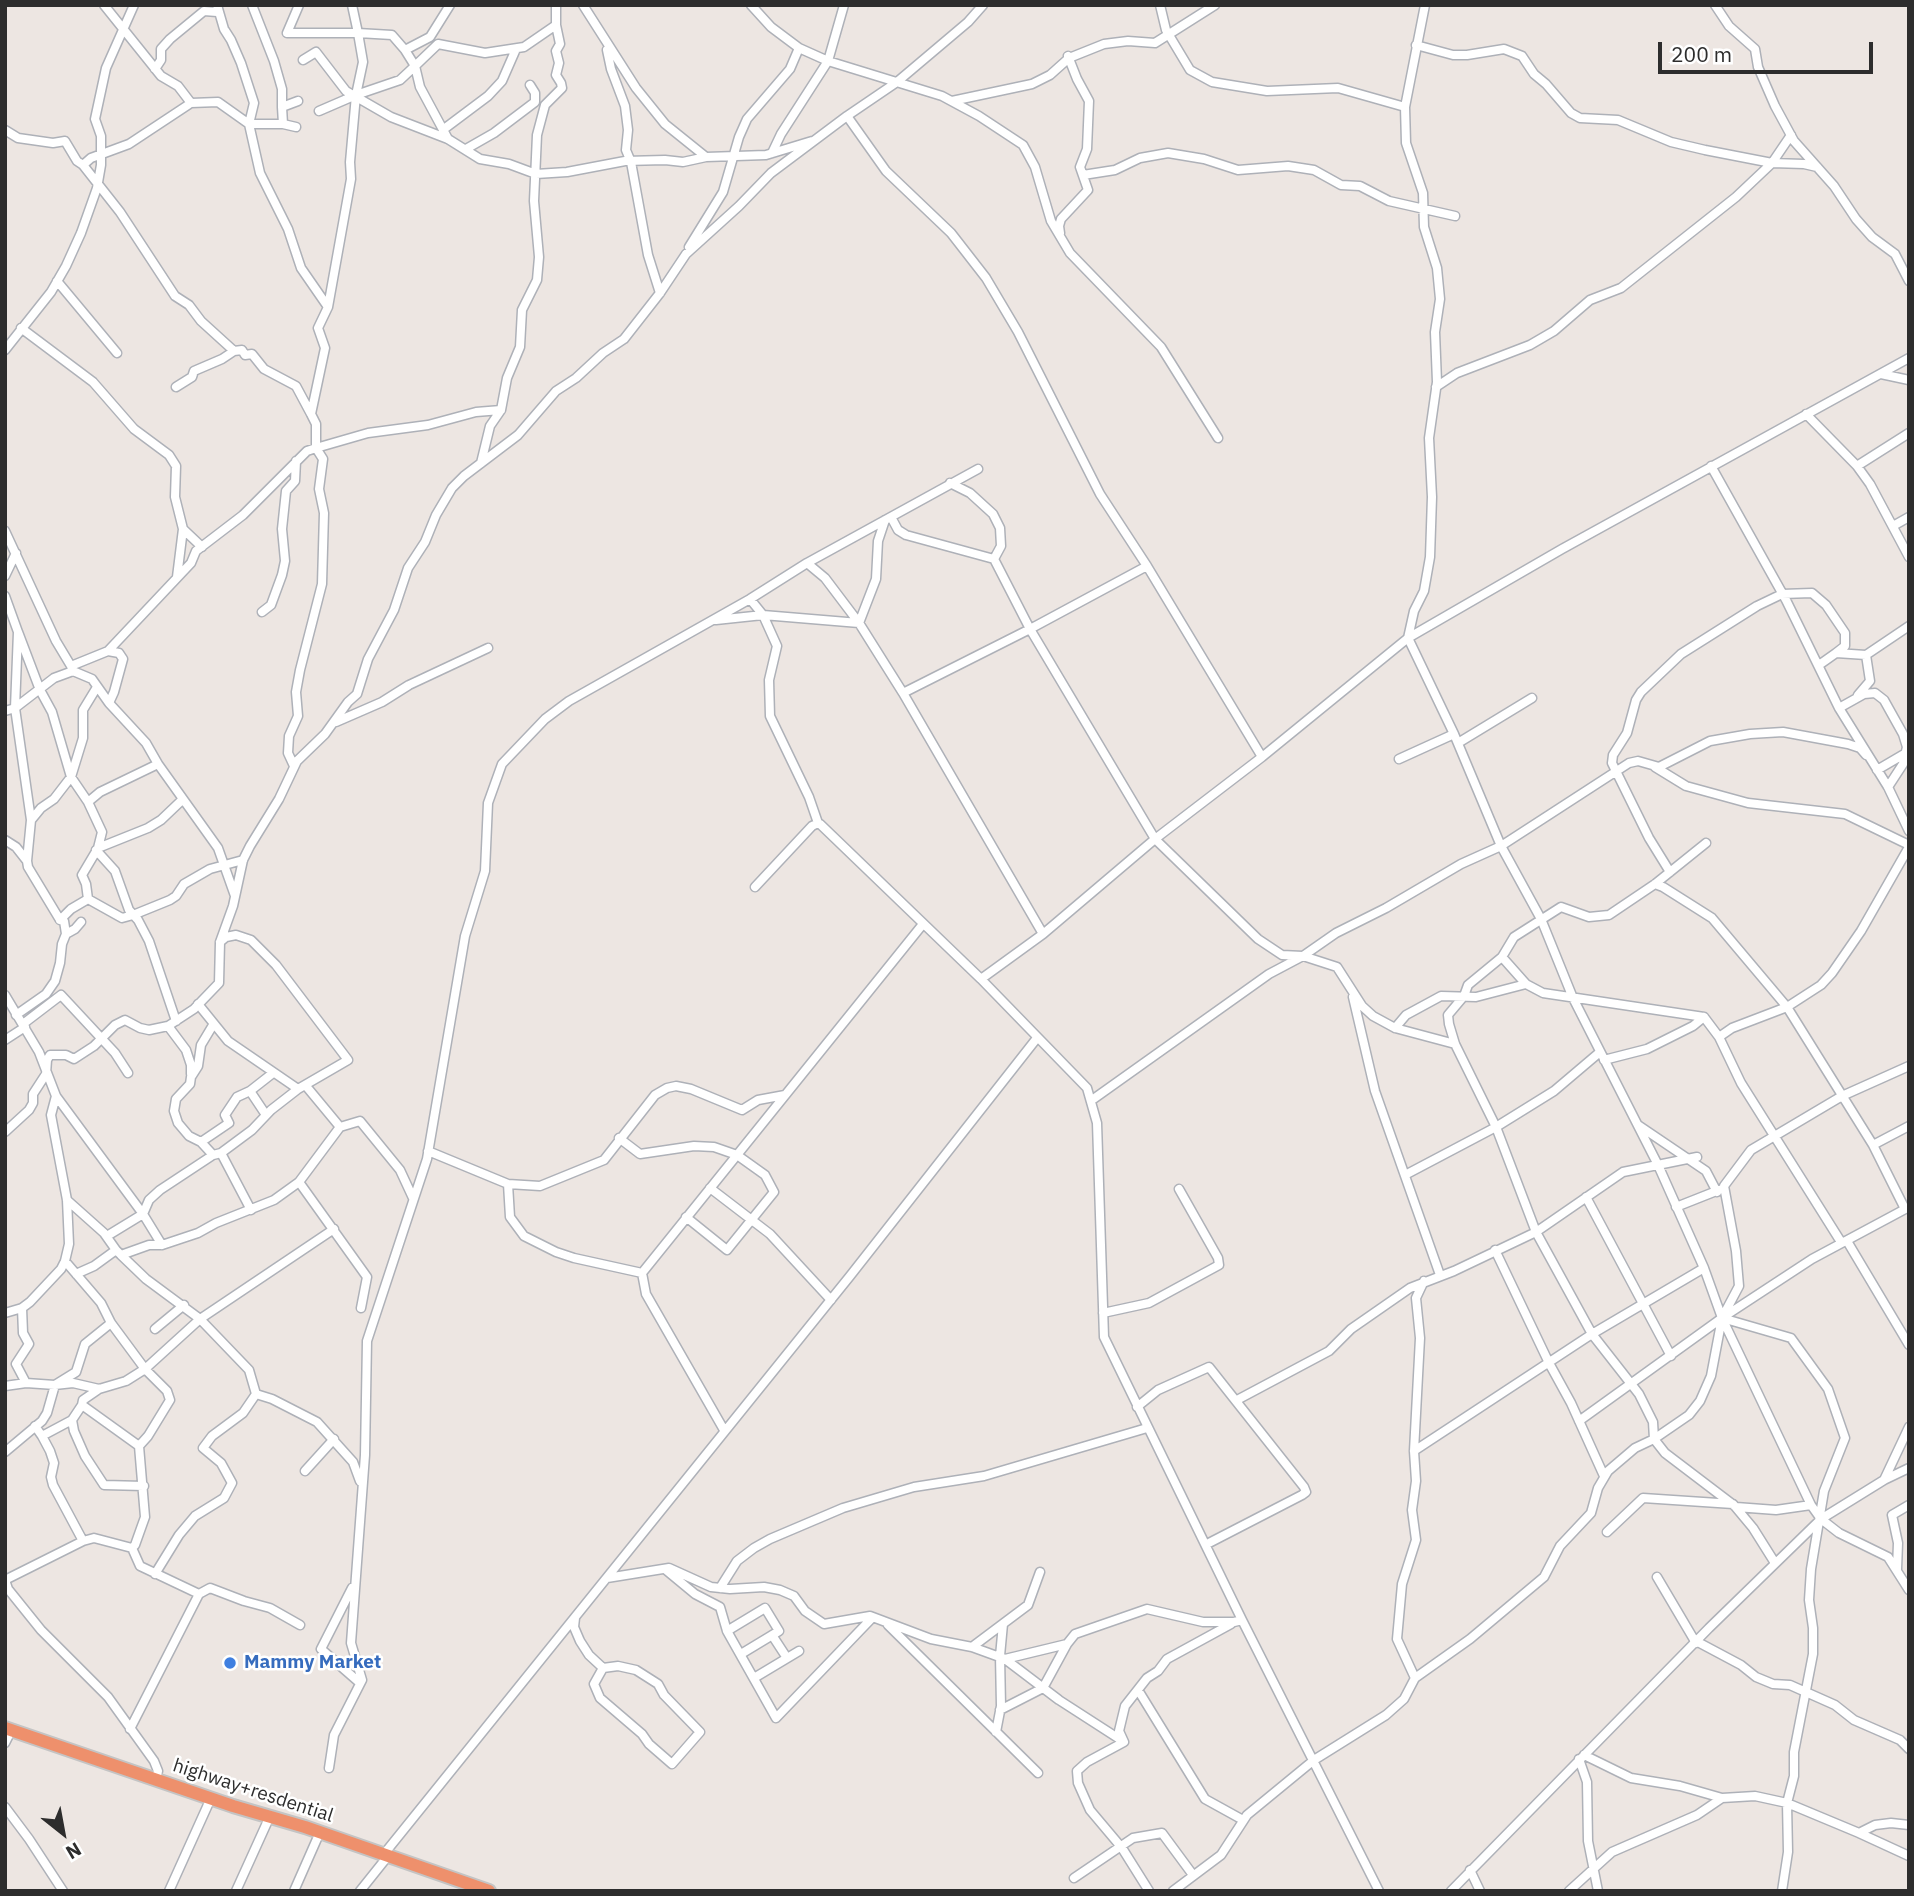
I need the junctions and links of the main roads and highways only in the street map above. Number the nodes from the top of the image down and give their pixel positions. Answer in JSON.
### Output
{"nodes":[{"id":1,"x":8,"y":1729,"type":"edge"},
{"id":2,"x":489,"y":1891,"type":"edge"}],
"edges":[{"from":1,"to":2,"type":"highway","name":"highway+resdential"}]}
